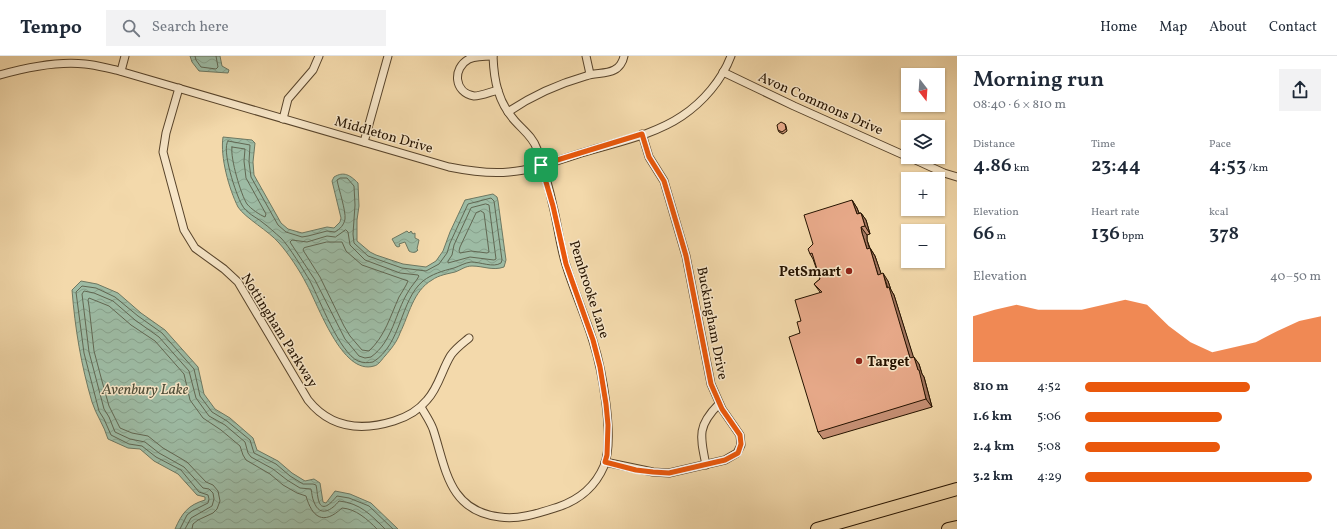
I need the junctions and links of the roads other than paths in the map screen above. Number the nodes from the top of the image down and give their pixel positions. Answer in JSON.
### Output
{"nodes":[{"id":1,"x":125,"y":56,"type":"edge"},
{"id":2,"x":319,"y":56,"type":"edge"},
{"id":3,"x":388,"y":56,"type":"edge"},
{"id":4,"x":493,"y":56,"type":"edge"},
{"id":5,"x":586,"y":56,"type":"edge"},
{"id":6,"x":624,"y":56,"type":"edge"},
{"id":7,"x":731,"y":56,"type":"edge"},
{"id":8,"x":121,"y":71,"type":"junction"},
{"id":9,"x":723,"y":72,"type":"junction"},
{"id":10,"x":590,"y":74,"type":"junction"},
{"id":11,"x":0,"y":75,"type":"edge"},
{"id":12,"x":179,"y":88,"type":"junction"},
{"id":13,"x":498,"y":90,"type":"junction"},
{"id":14,"x":508,"y":112,"type":"junction"},
{"id":15,"x":283,"y":118,"type":"junction"},
{"id":16,"x":642,"y":134,"type":"junction"},
{"id":17,"x":364,"y":142,"type":"junction"},
{"id":18,"x":901,"y":154,"type":"edge"},
{"id":19,"x":924,"y":164,"type":"edge"},
{"id":20,"x":541,"y":165,"type":"junction"},
{"id":21,"x":957,"y":177,"type":"edge"},
{"id":22,"x":469,"y":338,"type":"dead end"},
{"id":23,"x":719,"y":404,"type":"junction"},
{"id":24,"x":421,"y":407,"type":"junction"},
{"id":25,"x":605,"y":462,"type":"junction"},
{"id":26,"x":706,"y":465,"type":"junction"},
{"id":27,"x":957,"y":489,"type":"edge"},
{"id":28,"x":957,"y":527,"type":"edge"},
{"id":29,"x":817,"y":529,"type":"edge"},
{"id":30,"x":948,"y":529,"type":"edge"}],
"edges":[{"from":1,"to":8,"type":"street"},
{"from":2,"to":15,"type":"street"},
{"from":3,"to":17,"type":"street"},
{"from":4,"to":13,"type":"street"},
{"from":4,"to":13,"type":"street"},
{"from":5,"to":10,"type":"street"},
{"from":6,"to":10,"type":"street"},
{"from":7,"to":9,"type":"street","name":"Middleton Drive"},
{"from":8,"to":11,"type":"street","name":"Middleton Drive"},
{"from":8,"to":12,"type":"street","name":"Middleton Drive"},
{"from":9,"to":16,"type":"street","name":"Middleton Drive"},
{"from":9,"to":18,"type":"street","name":"Avon Commons Drive"},
{"from":10,"to":14,"type":"street"},
{"from":12,"to":15,"type":"street","name":"Middleton Drive"},
{"from":12,"to":24,"type":"street","name":"Nottingham Parkway"},
{"from":13,"to":14,"type":"street","name":"Pembrooke Lane"},
{"from":14,"to":20,"type":"street","name":"Pembrooke Lane"},
{"from":15,"to":17,"type":"street","name":"Middleton Drive"},
{"from":16,"to":20,"type":"street","name":"Middleton Drive"},
{"from":16,"to":23,"type":"street","name":"Buckingham Drive"},
{"from":17,"to":20,"type":"street","name":"Middleton Drive"},
{"from":19,"to":21,"type":"street","name":"Avon Commons Drive"},
{"from":20,"to":25,"type":"street","name":"Pembrooke Lane"},
{"from":22,"to":24,"type":"street","name":"Nottingham Parkway"},
{"from":23,"to":26,"type":"street"},
{"from":23,"to":26,"type":"street","name":"Buckingham Drive"},
{"from":24,"to":25,"type":"street","name":"Pembrooke Lane"},
{"from":25,"to":26,"type":"street","name":"Buckingham Drive"},
{"from":27,"to":29,"type":"highway"},
{"from":28,"to":30,"type":"highway"}]}
